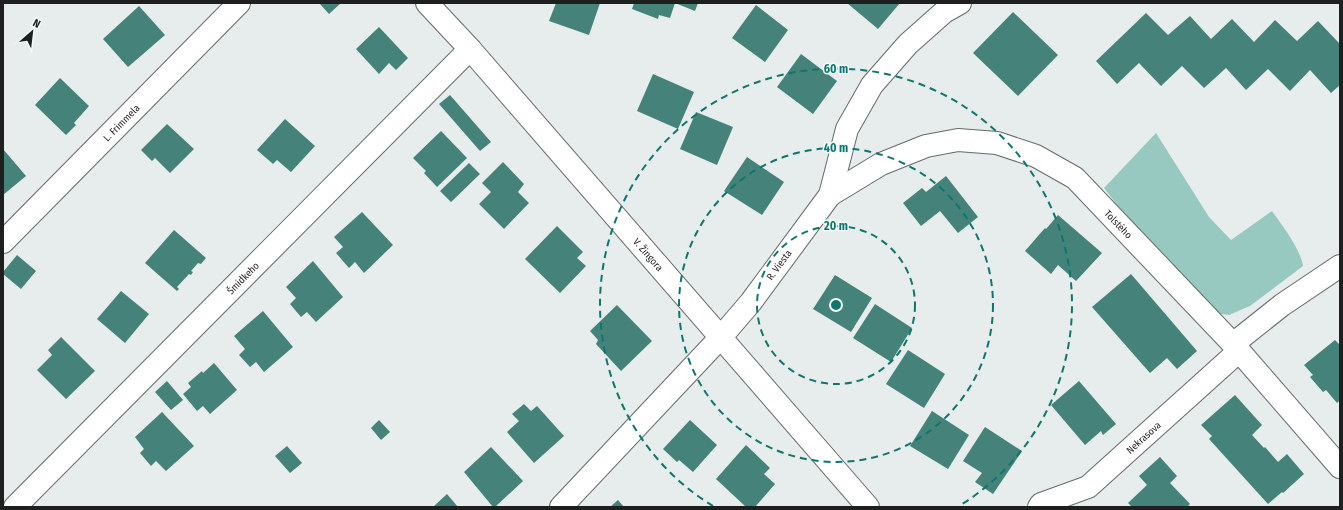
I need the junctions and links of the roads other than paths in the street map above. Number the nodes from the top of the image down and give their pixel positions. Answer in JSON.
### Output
{"nodes":[{"id":1,"x":239,"y":3,"type":"edge"},
{"id":2,"x":427,"y":3,"type":"edge"},
{"id":3,"x":960,"y":3,"type":"edge"},
{"id":4,"x":470,"y":49,"type":"junction"},
{"id":5,"x":830,"y":195,"type":"junction"},
{"id":6,"x":3,"y":242,"type":"edge"},
{"id":7,"x":1340,"y":266,"type":"edge"},
{"id":8,"x":721,"y":336,"type":"junction"},
{"id":9,"x":1236,"y":348,"type":"junction"},
{"id":10,"x":1340,"y":467,"type":"edge"},
{"id":11,"x":15,"y":507,"type":"edge"},
{"id":12,"x":562,"y":507,"type":"edge"},
{"id":13,"x":868,"y":507,"type":"edge"},
{"id":14,"x":1038,"y":507,"type":"edge"}],
"edges":[{"from":1,"to":6,"type":"street","name":"L. Frimmela"},
{"from":2,"to":4,"type":"street","name":"V. Žingora"},
{"from":3,"to":5,"type":"street","name":"R. Viesta"},
{"from":4,"to":8,"type":"street","name":"V. Žingora"},
{"from":4,"to":11,"type":"street","name":"Šmidkeho"},
{"from":5,"to":8,"type":"street","name":"R. Viesta"},
{"from":5,"to":9,"type":"street","name":"Tolstého"},
{"from":7,"to":9,"type":"street","name":"Nekrasova"},
{"from":8,"to":12,"type":"street","name":"R. Viesta"},
{"from":8,"to":13,"type":"street","name":"V. Žingora"},
{"from":9,"to":10,"type":"street","name":"Tolstého"},
{"from":9,"to":14,"type":"street","name":"Nekrasova"}]}
